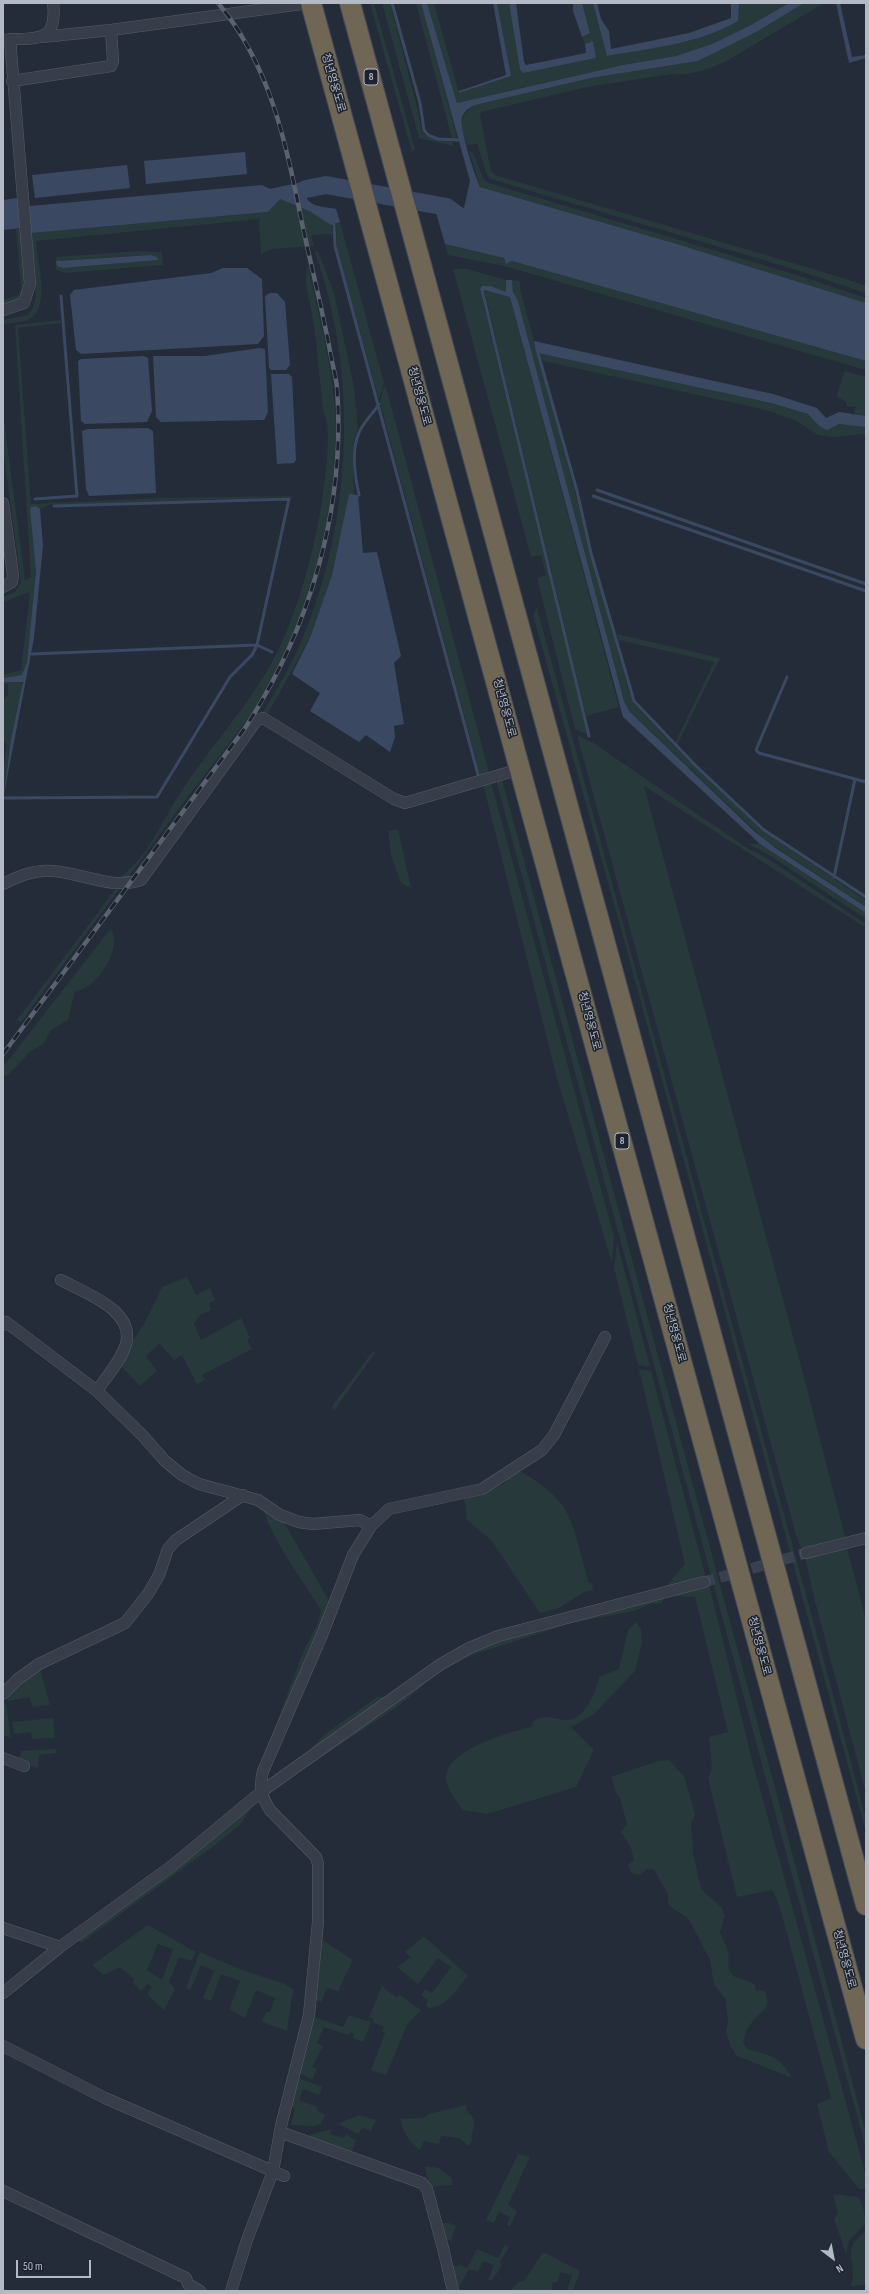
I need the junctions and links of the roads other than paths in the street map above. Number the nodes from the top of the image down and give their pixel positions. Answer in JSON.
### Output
{"nodes":[{"id":1,"x":53,"y":3,"type":"edge"},
{"id":2,"x":310,"y":3,"type":"edge"},
{"id":3,"x":350,"y":3,"type":"edge"},
{"id":4,"x":110,"y":30,"type":"junction"},
{"id":5,"x":42,"y":37,"type":"junction"},
{"id":6,"x":6,"y":39,"type":"edge"},
{"id":7,"x":12,"y":81,"type":"junction"},
{"id":8,"x":3,"y":310,"type":"edge"},
{"id":9,"x":3,"y":503,"type":"edge"},
{"id":10,"x":3,"y":587,"type":"edge"},
{"id":11,"x":520,"y":769,"type":"junction"},
{"id":12,"x":3,"y":884,"type":"edge"},
{"id":13,"x":61,"y":1280,"type":"dead end"},
{"id":14,"x":4,"y":1322,"type":"edge"},
{"id":15,"x":605,"y":1337,"type":"dead end"},
{"id":16,"x":97,"y":1391,"type":"junction"},
{"id":17,"x":243,"y":1495,"type":"junction"},
{"id":18,"x":371,"y":1526,"type":"junction"},
{"id":19,"x":866,"y":1538,"type":"edge"},
{"id":20,"x":806,"y":1553,"type":"tunnel mouth"},
{"id":21,"x":704,"y":1582,"type":"tunnel mouth"},
{"id":22,"x":3,"y":1694,"type":"edge"},
{"id":23,"x":3,"y":1758,"type":"edge"},
{"id":24,"x":24,"y":1766,"type":"dead end"},
{"id":25,"x":261,"y":1792,"type":"junction"},
{"id":26,"x":866,"y":1905,"type":"edge"},
{"id":27,"x":3,"y":1928,"type":"edge"},
{"id":28,"x":60,"y":1948,"type":"junction"},
{"id":29,"x":3,"y":1993,"type":"edge"},
{"id":30,"x":866,"y":2039,"type":"edge"},
{"id":31,"x":3,"y":2046,"type":"edge"},
{"id":32,"x":280,"y":2132,"type":"junction"},
{"id":33,"x":273,"y":2171,"type":"junction"},
{"id":34,"x":284,"y":2176,"type":"dead end"},
{"id":35,"x":3,"y":2191,"type":"edge"},
{"id":36,"x":200,"y":2291,"type":"edge"},
{"id":37,"x":231,"y":2291,"type":"edge"},
{"id":38,"x":453,"y":2291,"type":"edge"}],
"edges":[{"from":1,"to":5,"type":"street"},
{"from":2,"to":4,"type":"street"},
{"from":2,"to":11,"type":"highway","name":"청년영웅도로","number":"8"},
{"from":3,"to":26,"type":"highway","number":"8"},
{"from":4,"to":5,"type":"street"},
{"from":4,"to":7,"type":"street"},
{"from":5,"to":6,"type":"street"},
{"from":6,"to":7,"type":"street"},
{"from":7,"to":8,"type":"street"},
{"from":9,"to":10,"type":"street"},
{"from":11,"to":12,"type":"street"},
{"from":11,"to":30,"type":"highway","name":"청년영웅도로","number":"8"},
{"from":13,"to":16,"type":"street"},
{"from":14,"to":16,"type":"street"},
{"from":15,"to":18,"type":"street"},
{"from":16,"to":17,"type":"street"},
{"from":17,"to":18,"type":"street"},
{"from":17,"to":22,"type":"street"},
{"from":18,"to":25,"type":"street"},
{"from":19,"to":20,"type":"street"},
{"from":21,"to":25,"type":"street"},
{"from":23,"to":24,"type":"street"},
{"from":25,"to":28,"type":"street"},
{"from":25,"to":32,"type":"street"},
{"from":27,"to":28,"type":"street"},
{"from":28,"to":29,"type":"street"},
{"from":31,"to":33,"type":"street"},
{"from":32,"to":33,"type":"street"},
{"from":32,"to":38,"type":"street"},
{"from":33,"to":34,"type":"street"},
{"from":33,"to":37,"type":"street"},
{"from":35,"to":36,"type":"street"}]}
